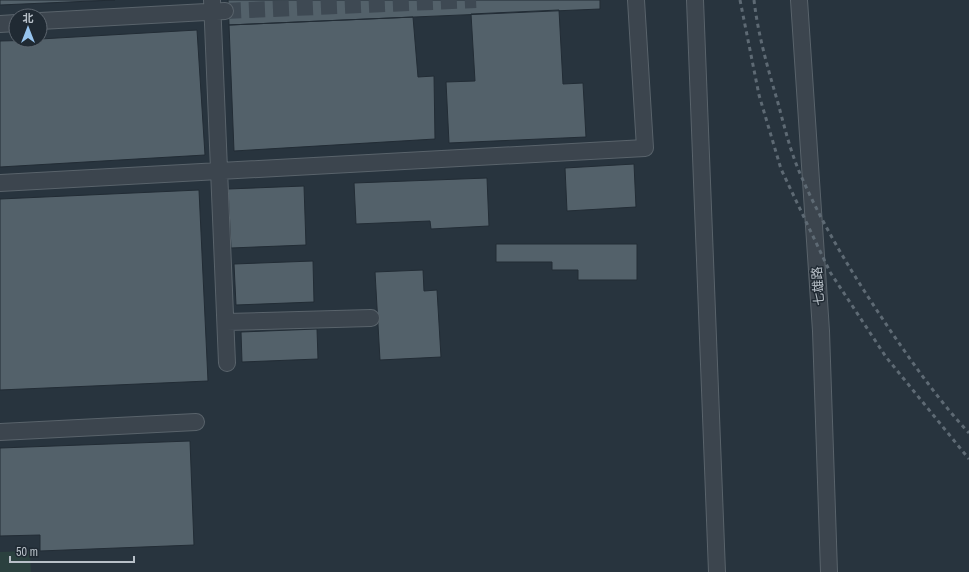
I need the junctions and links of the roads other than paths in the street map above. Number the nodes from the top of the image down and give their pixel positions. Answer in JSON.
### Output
{"nodes":[{"id":1,"x":636,"y":0,"type":"edge"},
{"id":2,"x":695,"y":0,"type":"edge"},
{"id":3,"x":798,"y":0,"type":"edge"},
{"id":4,"x":216,"y":8,"type":"edge"},
{"id":5,"x":48,"y":20,"type":"edge"},
{"id":6,"x":220,"y":171,"type":"junction"},
{"id":7,"x":0,"y":182,"type":"edge"},
{"id":8,"x":371,"y":318,"type":"dead end"},
{"id":9,"x":226,"y":322,"type":"junction"},
{"id":10,"x":227,"y":362,"type":"dead end"},
{"id":11,"x":196,"y":422,"type":"dead end"},
{"id":12,"x":0,"y":432,"type":"edge"},
{"id":13,"x":717,"y":572,"type":"edge"},
{"id":14,"x":829,"y":572,"type":"edge"}],
"edges":[{"from":1,"to":6,"type":"street"},
{"from":2,"to":13,"type":"street"},
{"from":3,"to":14,"type":"street","name":"七雄路"},
{"from":4,"to":5,"type":"street"},
{"from":4,"to":6,"type":"street"},
{"from":6,"to":7,"type":"street"},
{"from":6,"to":9,"type":"street"},
{"from":8,"to":9,"type":"street"},
{"from":9,"to":10,"type":"street"},
{"from":11,"to":12,"type":"street"}]}
